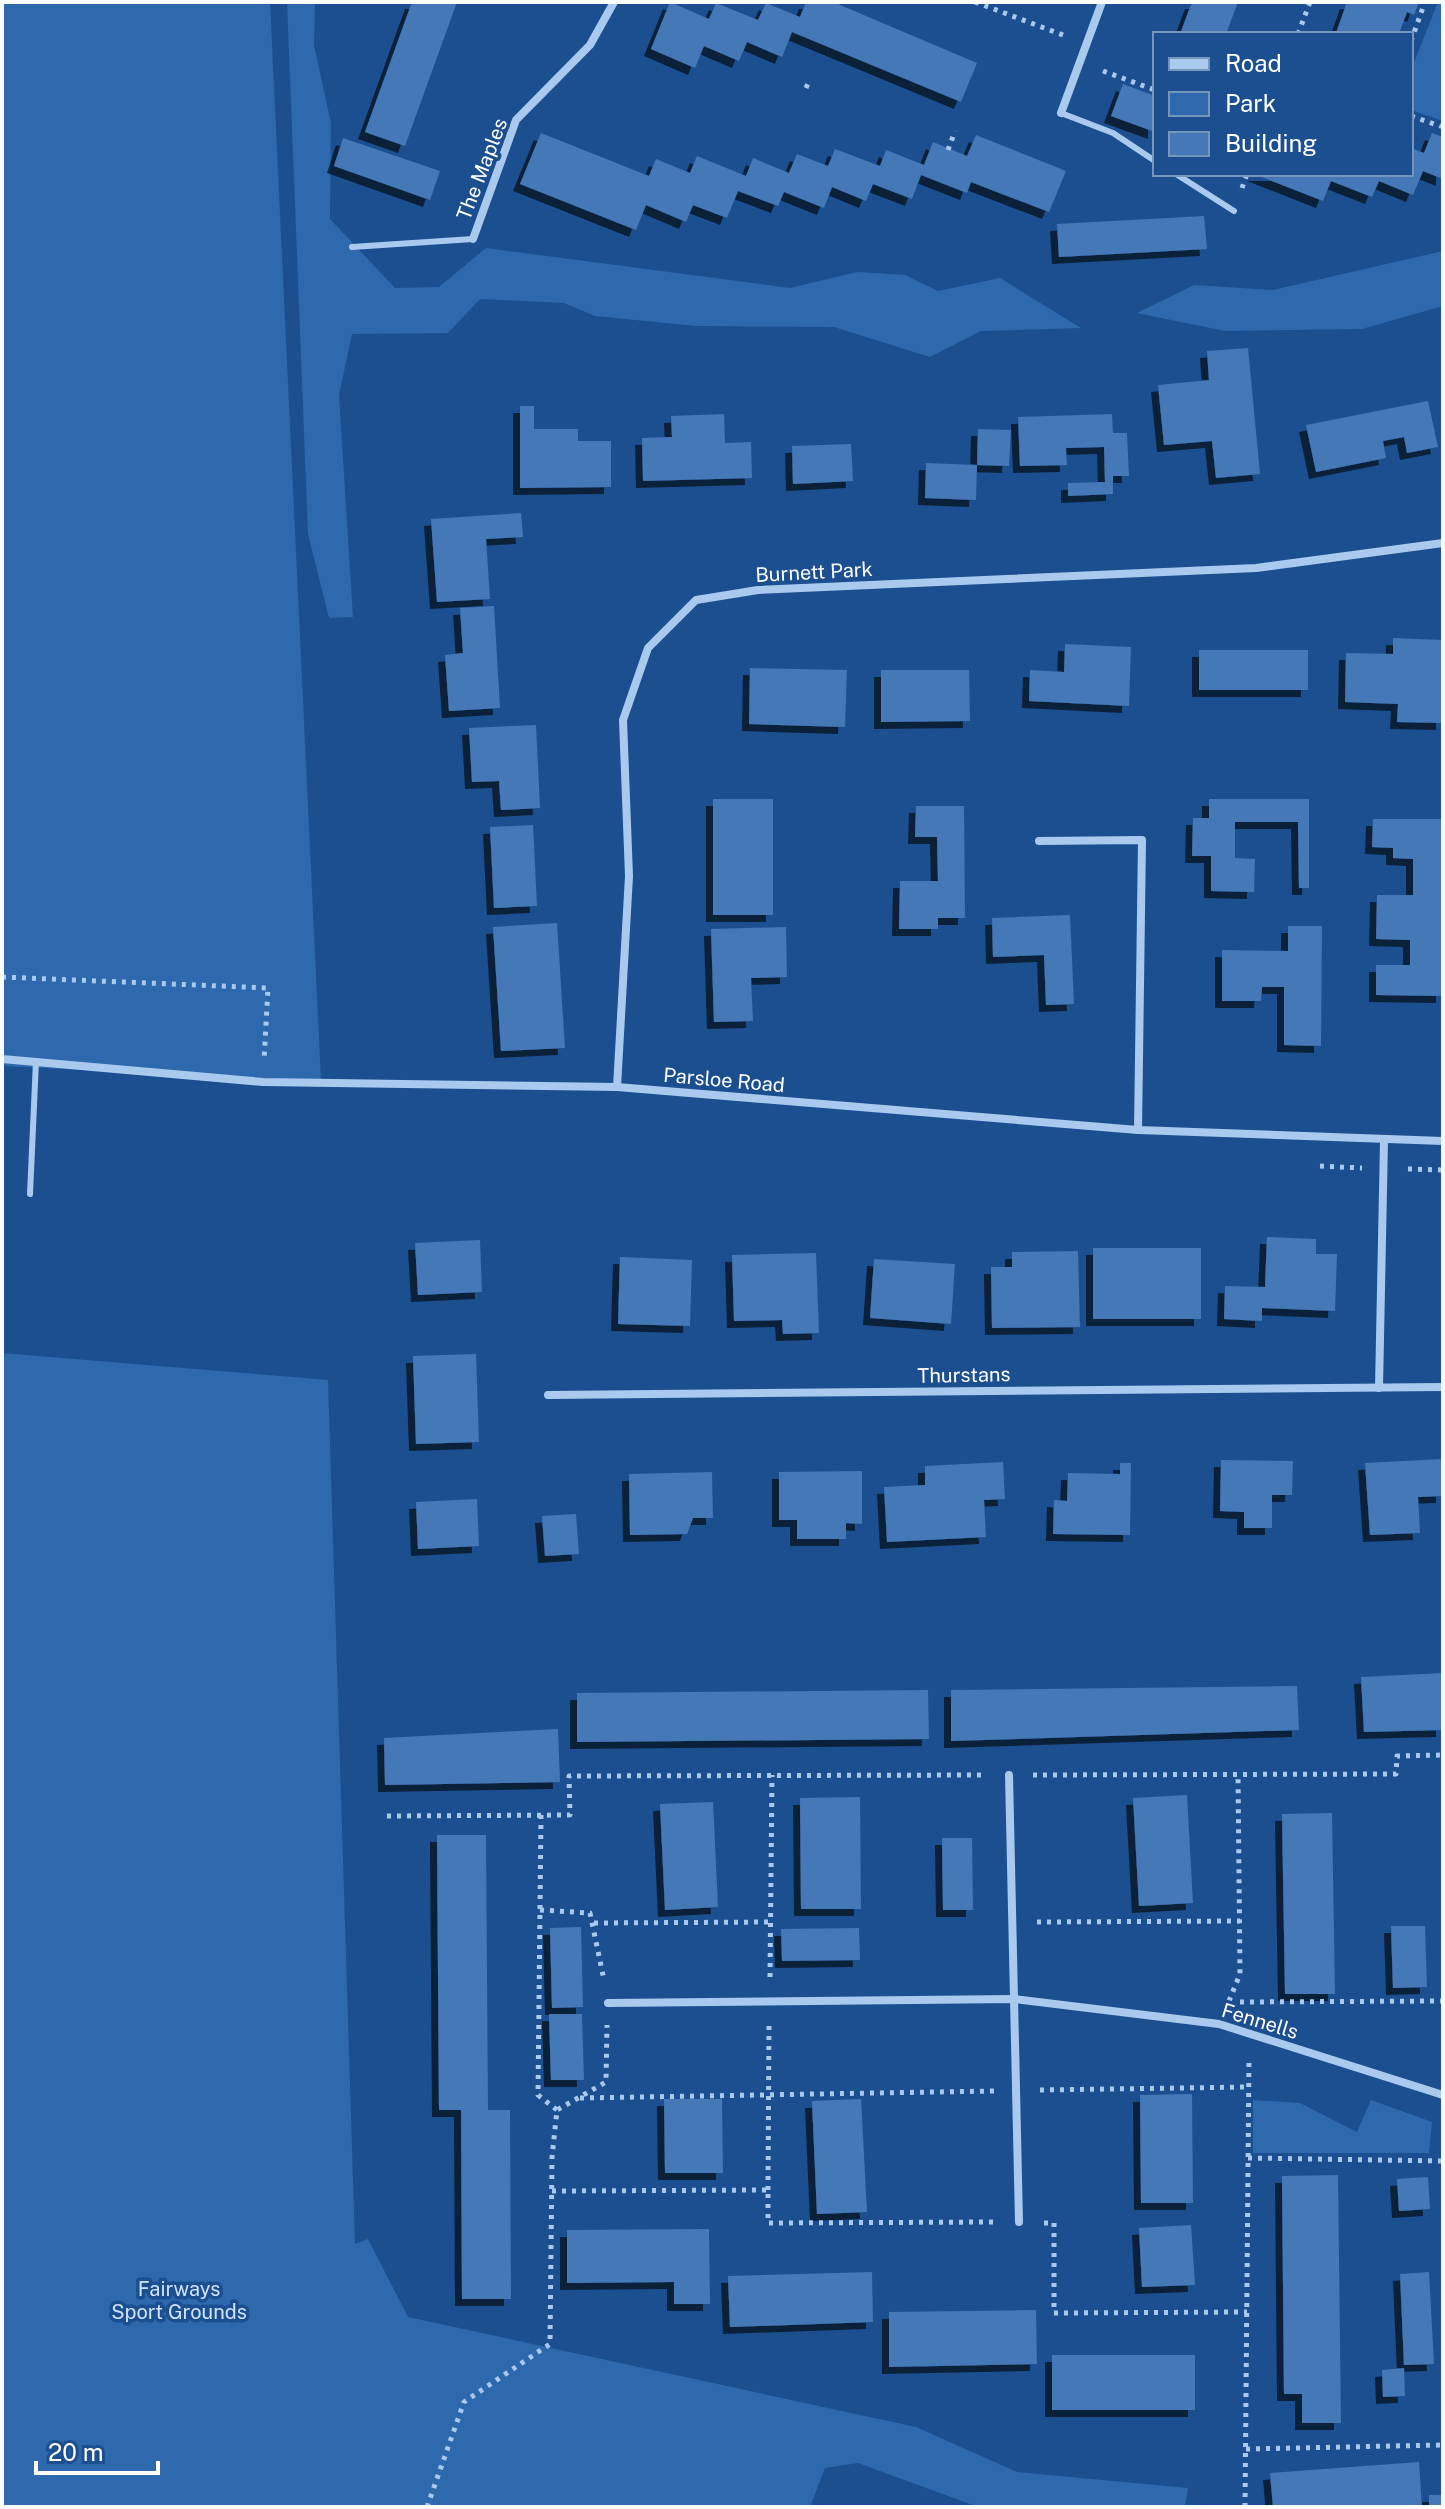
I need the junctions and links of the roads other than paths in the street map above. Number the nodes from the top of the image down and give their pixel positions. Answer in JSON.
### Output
{"nodes":[{"id":1,"x":614,"y":2,"type":"edge"},
{"id":2,"x":1102,"y":2,"type":"edge"},
{"id":3,"x":1061,"y":113,"type":"joint"},
{"id":4,"x":1153,"y":160,"type":"edge"},
{"id":5,"x":1179,"y":176,"type":"edge"},
{"id":6,"x":1234,"y":211,"type":"dead end"},
{"id":7,"x":473,"y":239,"type":"joint"},
{"id":8,"x":352,"y":247,"type":"dead end"},
{"id":9,"x":1443,"y":543,"type":"edge"},
{"id":10,"x":1039,"y":841,"type":"dead end"},
{"id":11,"x":2,"y":1059,"type":"edge"},
{"id":12,"x":36,"y":1061,"type":"junction"},
{"id":13,"x":617,"y":1087,"type":"junction"},
{"id":14,"x":1138,"y":1130,"type":"junction"},
{"id":15,"x":1384,"y":1141,"type":"junction"},
{"id":16,"x":1443,"y":1141,"type":"edge"},
{"id":17,"x":30,"y":1194,"type":"dead end"},
{"id":18,"x":1443,"y":1387,"type":"edge"},
{"id":19,"x":1379,"y":1388,"type":"junction"},
{"id":20,"x":548,"y":1395,"type":"dead end"},
{"id":21,"x":1009,"y":1775,"type":"road end"},
{"id":22,"x":1014,"y":1999,"type":"junction"},
{"id":23,"x":608,"y":2003,"type":"road end"},
{"id":24,"x":1443,"y":2095,"type":"edge"},
{"id":25,"x":1019,"y":2222,"type":"road end"}],
"edges":[{"from":1,"to":7,"type":"street","name":"The Maples"},
{"from":2,"to":3,"type":"street"},
{"from":3,"to":4,"type":"lane"},
{"from":5,"to":6,"type":"lane"},
{"from":7,"to":8,"type":"lane"},
{"from":9,"to":13,"type":"street","name":"Burnett Park"},
{"from":10,"to":14,"type":"street"},
{"from":11,"to":12,"type":"street","name":"Parsloe Road"},
{"from":12,"to":13,"type":"street","name":"Parsloe Road"},
{"from":12,"to":17,"type":"lane"},
{"from":13,"to":14,"type":"street","name":"Parsloe Road"},
{"from":14,"to":15,"type":"street","name":"Parsloe Road"},
{"from":15,"to":16,"type":"street","name":"Parsloe Road"},
{"from":15,"to":19,"type":"street"},
{"from":18,"to":19,"type":"street","name":"Thurstans"},
{"from":19,"to":20,"type":"street","name":"Thurstans"},
{"from":21,"to":22,"type":"street"},
{"from":22,"to":23,"type":"street","name":"Fennells"},
{"from":22,"to":24,"type":"street","name":"Fennells"},
{"from":22,"to":25,"type":"street"}]}
